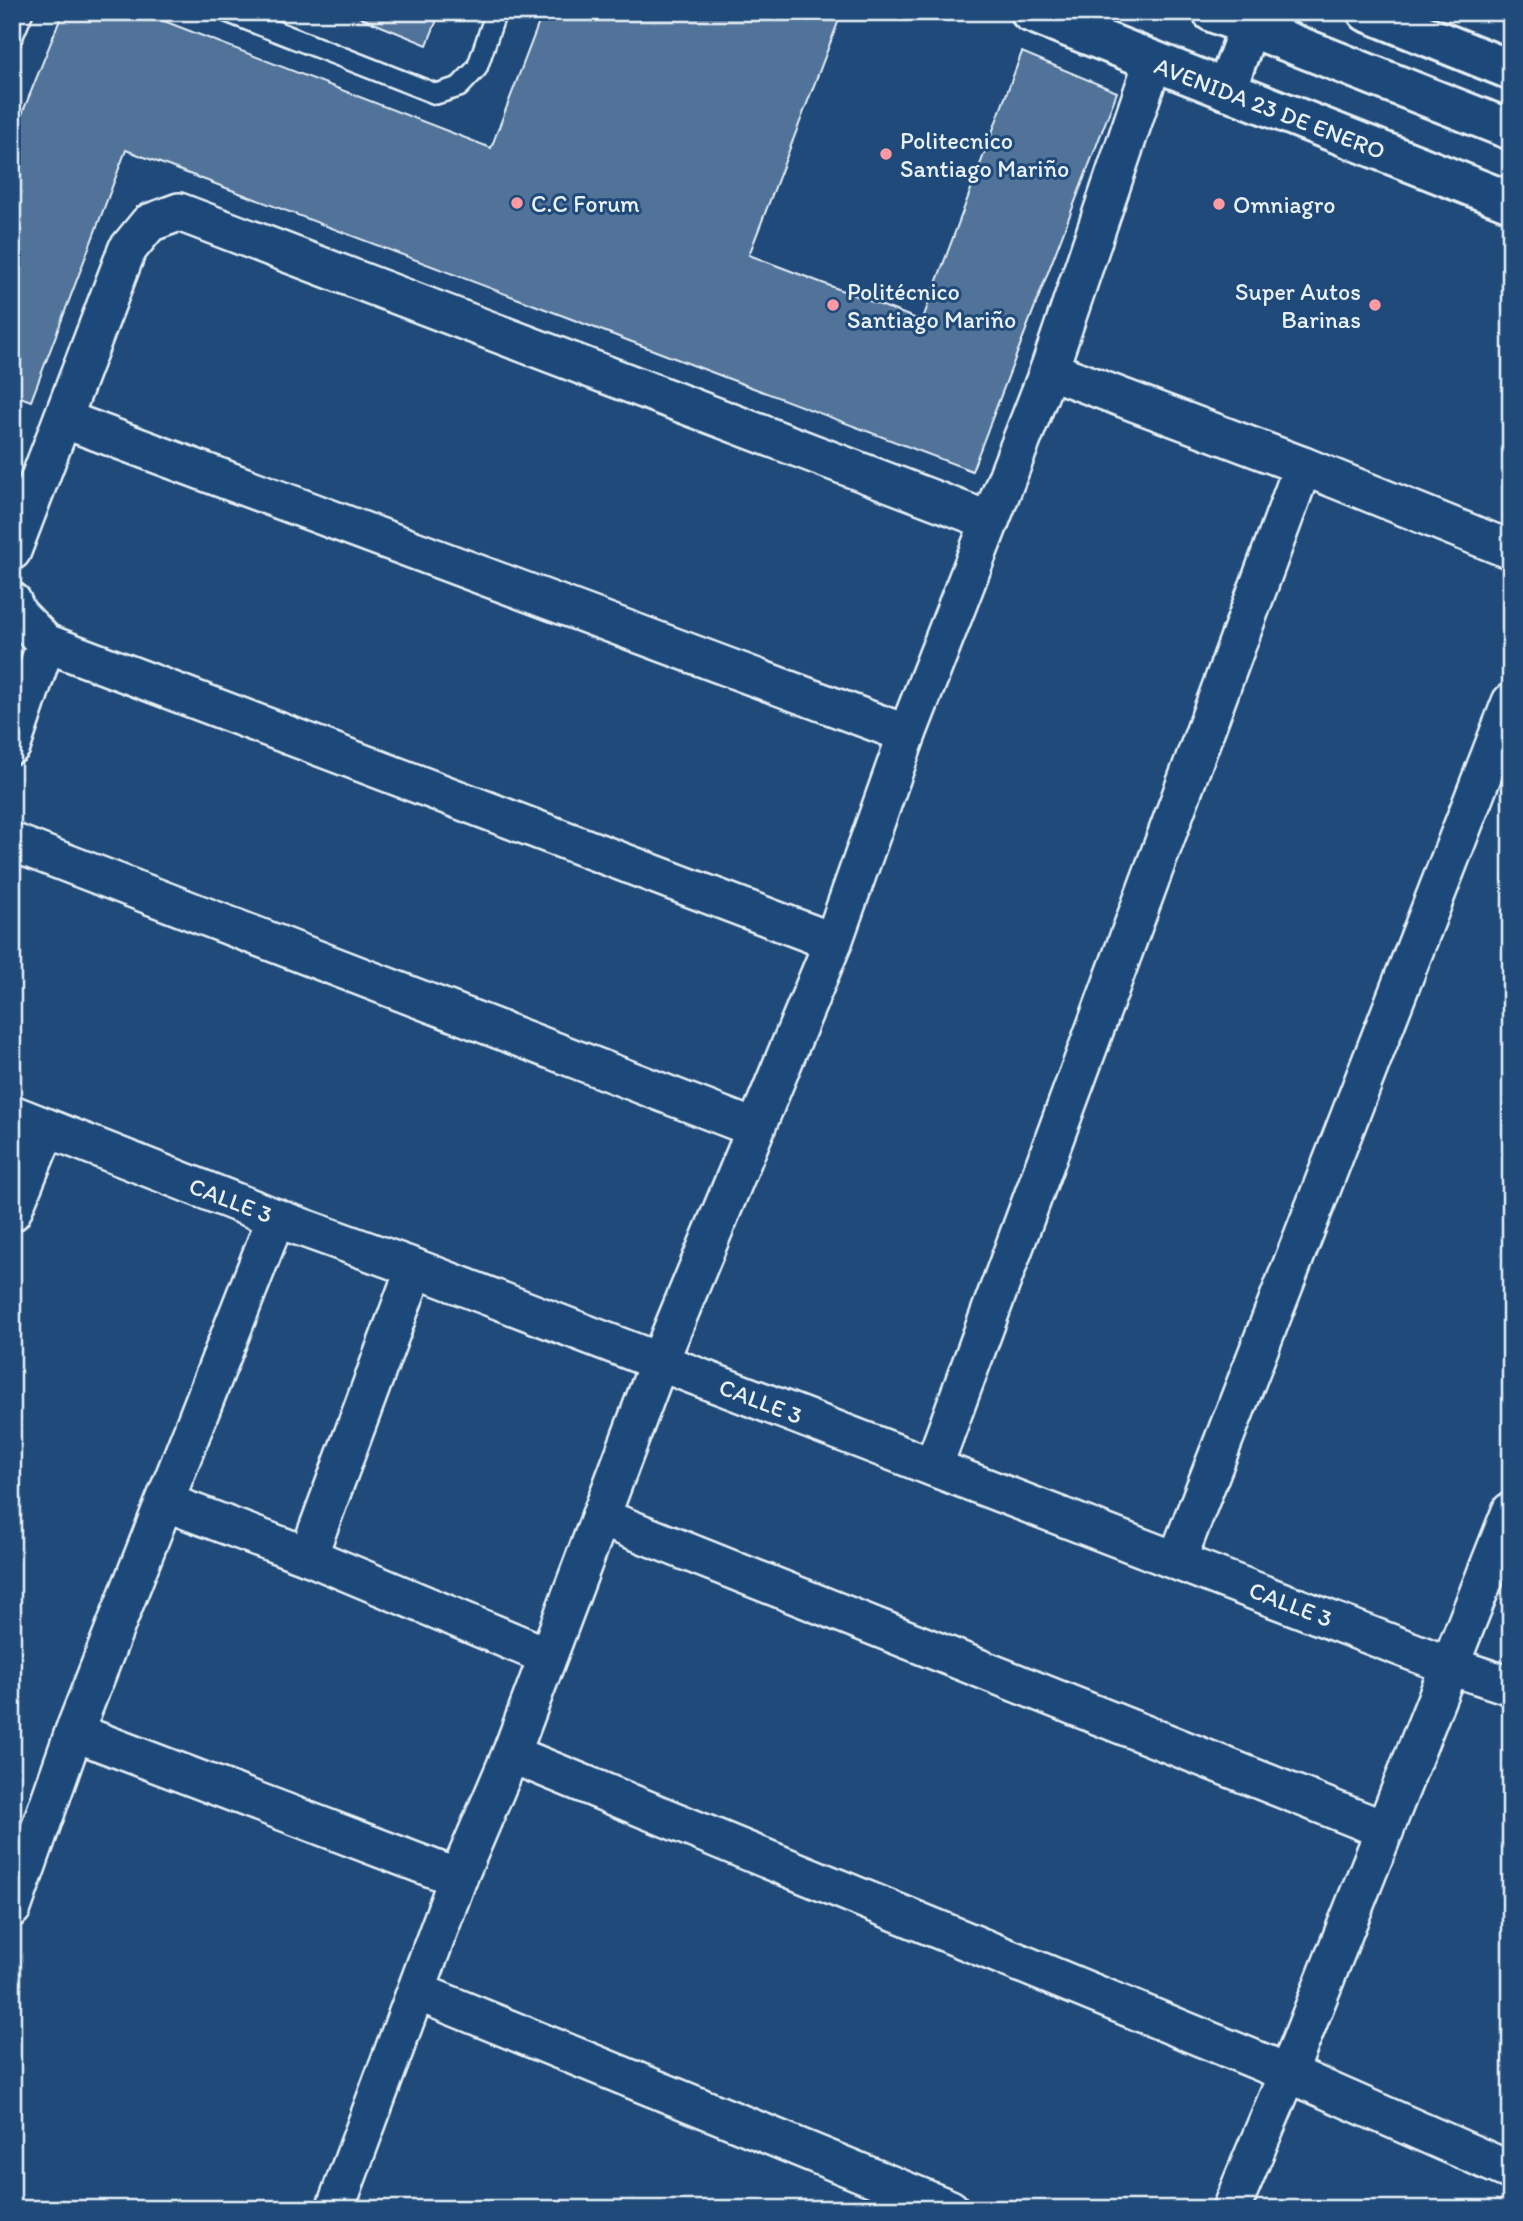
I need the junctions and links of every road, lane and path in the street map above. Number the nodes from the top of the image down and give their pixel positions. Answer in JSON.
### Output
{"nodes":[{"id":1,"x":23,"y":12,"type":"edge"},
{"id":2,"x":228,"y":12,"type":"edge"},
{"id":3,"x":496,"y":12,"type":"edge"},
{"id":4,"x":1030,"y":12,"type":"edge"},
{"id":5,"x":1212,"y":12,"type":"edge"},
{"id":6,"x":1367,"y":12,"type":"edge"},
{"id":7,"x":1249,"y":27,"type":"junction"},
{"id":8,"x":12,"y":38,"type":"edge"},
{"id":9,"x":1153,"y":62,"type":"junction"},
{"id":10,"x":1511,"y":70,"type":"edge"},
{"id":11,"x":1226,"y":90,"type":"junction"},
{"id":12,"x":1511,"y":130,"type":"edge"},
{"id":13,"x":1511,"y":202,"type":"edge"},
{"id":14,"x":1049,"y":370,"type":"junction"},
{"id":15,"x":63,"y":419,"type":"junction"},
{"id":16,"x":1303,"y":466,"type":"junction"},
{"id":17,"x":990,"y":521,"type":"junction"},
{"id":18,"x":1511,"y":550,"type":"edge"},
{"id":19,"x":12,"y":551,"type":"edge"},
{"id":20,"x":12,"y":601,"type":"edge"},
{"id":21,"x":46,"y":643,"type":"junction"},
{"id":22,"x":1511,"y":702,"type":"edge"},
{"id":23,"x":906,"y":734,"type":"junction"},
{"id":24,"x":12,"y":745,"type":"edge"},
{"id":25,"x":12,"y":842,"type":"edge"},
{"id":26,"x":833,"y":942,"type":"junction"},
{"id":27,"x":12,"y":1114,"type":"edge"},
{"id":28,"x":47,"y":1128,"type":"junction"},
{"id":29,"x":754,"y":1128,"type":"junction"},
{"id":30,"x":12,"y":1212,"type":"edge"},
{"id":31,"x":276,"y":1218,"type":"junction"},
{"id":32,"x":415,"y":1268,"type":"junction"},
{"id":33,"x":659,"y":1362,"type":"junction"},
{"id":34,"x":933,"y":1467,"type":"junction"},
{"id":35,"x":165,"y":1502,"type":"junction"},
{"id":36,"x":1511,"y":1511,"type":"edge"},
{"id":37,"x":600,"y":1517,"type":"junction"},
{"id":38,"x":308,"y":1556,"type":"junction"},
{"id":39,"x":1177,"y":1560,"type":"junction"},
{"id":40,"x":547,"y":1656,"type":"junction"},
{"id":41,"x":1450,"y":1666,"type":"junction"},
{"id":42,"x":1511,"y":1686,"type":"edge"},
{"id":43,"x":74,"y":1732,"type":"junction"},
{"id":44,"x":512,"y":1754,"type":"junction"},
{"id":45,"x":1385,"y":1830,"type":"junction"},
{"id":46,"x":458,"y":1878,"type":"junction"},
{"id":47,"x":12,"y":1908,"type":"edge"},
{"id":48,"x":418,"y":1992,"type":"junction"},
{"id":49,"x":1288,"y":2073,"type":"junction"},
{"id":50,"x":1511,"y":2171,"type":"edge"},
{"id":51,"x":335,"y":2209,"type":"edge"},
{"id":52,"x":950,"y":2209,"type":"edge"},
{"id":53,"x":1231,"y":2209,"type":"edge"}],
"edges":[{"from":1,"to":8,"type":"lane"},
{"from":2,"to":3,"type":"lane"},
{"from":4,"to":9,"type":"main road","name":"AVENIDA 23 DE ENERO"},
{"from":5,"to":7,"type":"main road"},
{"from":6,"to":10,"type":"main road"},
{"from":7,"to":11,"type":"main road"},
{"from":7,"to":12,"type":"main road"},
{"from":9,"to":11,"type":"main road","name":"AVENIDA 23 DE ENERO"},
{"from":9,"to":14,"type":"street"},
{"from":11,"to":13,"type":"main road","name":"AVENIDA 23 DE ENERO"},
{"from":14,"to":16,"type":"street"},
{"from":14,"to":17,"type":"street"},
{"from":15,"to":17,"type":"street"},
{"from":15,"to":19,"type":"street"},
{"from":15,"to":23,"type":"street"},
{"from":16,"to":18,"type":"street"},
{"from":16,"to":34,"type":"street"},
{"from":17,"to":23,"type":"street"},
{"from":20,"to":21,"type":"street"},
{"from":21,"to":24,"type":"street"},
{"from":21,"to":26,"type":"street"},
{"from":22,"to":39,"type":"street"},
{"from":23,"to":26,"type":"street"},
{"from":25,"to":29,"type":"street"},
{"from":26,"to":29,"type":"street"},
{"from":27,"to":28,"type":"street","name":"CALLE 3"},
{"from":28,"to":30,"type":"street"},
{"from":28,"to":31,"type":"street","name":"CALLE 3"},
{"from":29,"to":33,"type":"street"},
{"from":31,"to":32,"type":"street","name":"CALLE 3"},
{"from":31,"to":35,"type":"street"},
{"from":32,"to":33,"type":"street","name":"CALLE 3"},
{"from":32,"to":38,"type":"street"},
{"from":33,"to":34,"type":"street","name":"CALLE 3"},
{"from":33,"to":37,"type":"street"},
{"from":34,"to":39,"type":"street","name":"CALLE 3"},
{"from":35,"to":38,"type":"street"},
{"from":35,"to":43,"type":"street"},
{"from":36,"to":41,"type":"street"},
{"from":37,"to":40,"type":"street"},
{"from":37,"to":45,"type":"street"},
{"from":38,"to":40,"type":"street"},
{"from":39,"to":41,"type":"street","name":"CALLE 3"},
{"from":40,"to":44,"type":"street"},
{"from":41,"to":42,"type":"street","name":"CALLE 3"},
{"from":41,"to":45,"type":"street"},
{"from":43,"to":46,"type":"street"},
{"from":43,"to":47,"type":"street"},
{"from":44,"to":46,"type":"street"},
{"from":44,"to":49,"type":"street"},
{"from":45,"to":49,"type":"street"},
{"from":46,"to":48,"type":"street"},
{"from":48,"to":51,"type":"street"},
{"from":48,"to":52,"type":"street"},
{"from":49,"to":50,"type":"street"},
{"from":49,"to":53,"type":"street"}]}
